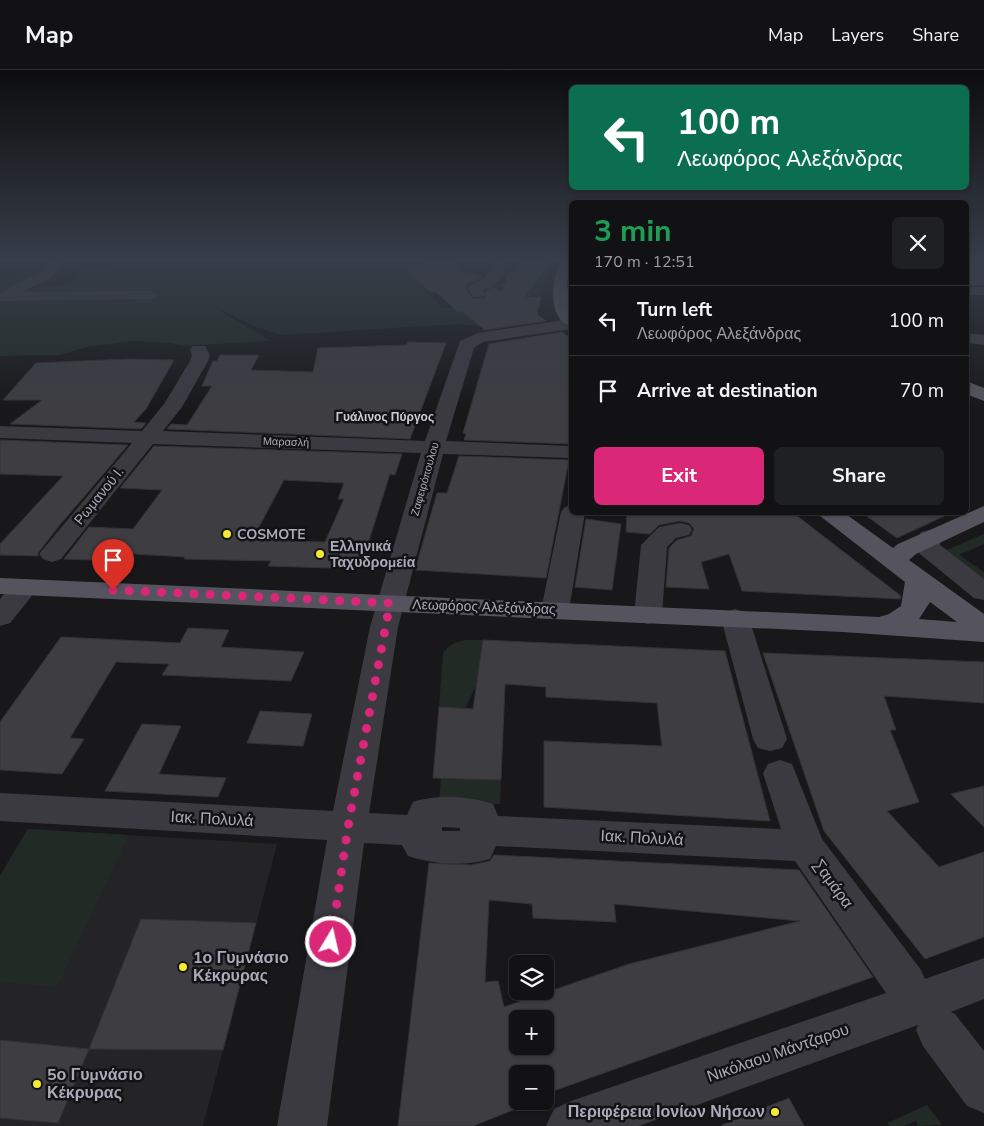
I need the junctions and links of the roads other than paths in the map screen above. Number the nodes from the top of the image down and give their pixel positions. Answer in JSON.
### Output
{"nodes":[{"id":1,"x":569,"y":318,"type":"edge"},
{"id":2,"x":969,"y":338,"type":"edge"},
{"id":3,"x":984,"y":340,"type":"edge"},
{"id":4,"x":200,"y":350,"type":"dead end"},
{"id":5,"x":969,"y":388,"type":"edge"},
{"id":6,"x":984,"y":395,"type":"edge"},
{"id":7,"x":0,"y":432,"type":"edge"},
{"id":8,"x":147,"y":437,"type":"junction"},
{"id":9,"x":434,"y":447,"type":"junction"},
{"id":10,"x":569,"y":452,"type":"edge"},
{"id":11,"x":984,"y":513,"type":"edge"},
{"id":12,"x":571,"y":515,"type":"edge"},
{"id":13,"x":831,"y":515,"type":"edge"},
{"id":14,"x":680,"y":530,"type":"dead end"},
{"id":15,"x":930,"y":537,"type":"junction"},
{"id":16,"x":52,"y":554,"type":"dead end"},
{"id":17,"x":893,"y":561,"type":"junction"},
{"id":18,"x":918,"y":579,"type":"junction"},
{"id":19,"x":12,"y":586,"type":"edge"},
{"id":20,"x":984,"y":592,"type":"edge"},
{"id":21,"x":390,"y":603,"type":"junction"},
{"id":22,"x":555,"y":610,"type":"junction"},
{"id":23,"x":648,"y":614,"type":"junction"},
{"id":24,"x":0,"y":617,"type":"edge"},
{"id":25,"x":735,"y":618,"type":"junction"},
{"id":26,"x":877,"y":626,"type":"junction"},
{"id":27,"x":984,"y":628,"type":"edge"},
{"id":28,"x":984,"y":633,"type":"edge"},
{"id":29,"x":0,"y":807,"type":"edge"},
{"id":30,"x":348,"y":827,"type":"junction"},
{"id":31,"x":806,"y":846,"type":"junction"},
{"id":32,"x":984,"y":978,"type":"edge"},
{"id":33,"x":906,"y":985,"type":"dead end"},
{"id":34,"x":939,"y":1030,"type":"dead end"},
{"id":35,"x":984,"y":1088,"type":"edge"},
{"id":36,"x":302,"y":1126,"type":"edge"},
{"id":37,"x":571,"y":1126,"type":"edge"}],
"edges":[{"from":1,"to":9,"type":"street","name":"Ζαφειρόπουλου"},
{"from":2,"to":3,"type":"street"},
{"from":4,"to":8,"type":"street","name":"Ρωμανού Ι."},
{"from":5,"to":6,"type":"main road"},
{"from":7,"to":8,"type":"street","name":"Μαρασλή"},
{"from":8,"to":9,"type":"street","name":"Μαρασλή"},
{"from":8,"to":16,"type":"street","name":"Ρωμανού Ι."},
{"from":9,"to":10,"type":"street","name":"Μαρασλή"},
{"from":9,"to":21,"type":"street","name":"Ζαφειρόπουλου"},
{"from":11,"to":15,"type":"main road"},
{"from":12,"to":22,"type":"street"},
{"from":13,"to":17,"type":"main road"},
{"from":14,"to":23,"type":"street"},
{"from":15,"to":17,"type":"main road"},
{"from":15,"to":20,"type":"street"},
{"from":17,"to":18,"type":"main road"},
{"from":18,"to":26,"type":"main road","name":"Λεωφόρος Αλεξάνδρας"},
{"from":18,"to":27,"type":"main road"},
{"from":19,"to":21,"type":"main road","name":"Λεωφόρος Αλεξάνδρας"},
{"from":19,"to":24,"type":"street"},
{"from":21,"to":22,"type":"main road","name":"Λεωφόρος Αλεξάνδρας"},
{"from":21,"to":30,"type":"street","name":"Ζαφειρόπουλου"},
{"from":22,"to":23,"type":"main road","name":"Λεωφόρος Αλεξάνδρας"},
{"from":23,"to":25,"type":"main road","name":"Λεωφόρος Αλεξάνδρας"},
{"from":25,"to":26,"type":"main road","name":"Λεωφόρος Αλεξάνδρας"},
{"from":25,"to":31,"type":"street","name":"Σαμάρα"},
{"from":26,"to":28,"type":"main road","name":"Λεωφόρος Αλεξάνδρας"},
{"from":29,"to":30,"type":"street","name":"Ιακ. Πολυλά"},
{"from":30,"to":31,"type":"street","name":"Ιακ. Πολυλά"},
{"from":30,"to":36,"type":"street","name":"Ζαφειρόπουλου"},
{"from":31,"to":33,"type":"street","name":"Σαμάρα"},
{"from":32,"to":37,"type":"street","name":"Νικόλαου Μάντζαρου"},
{"from":34,"to":35,"type":"street"}]}
